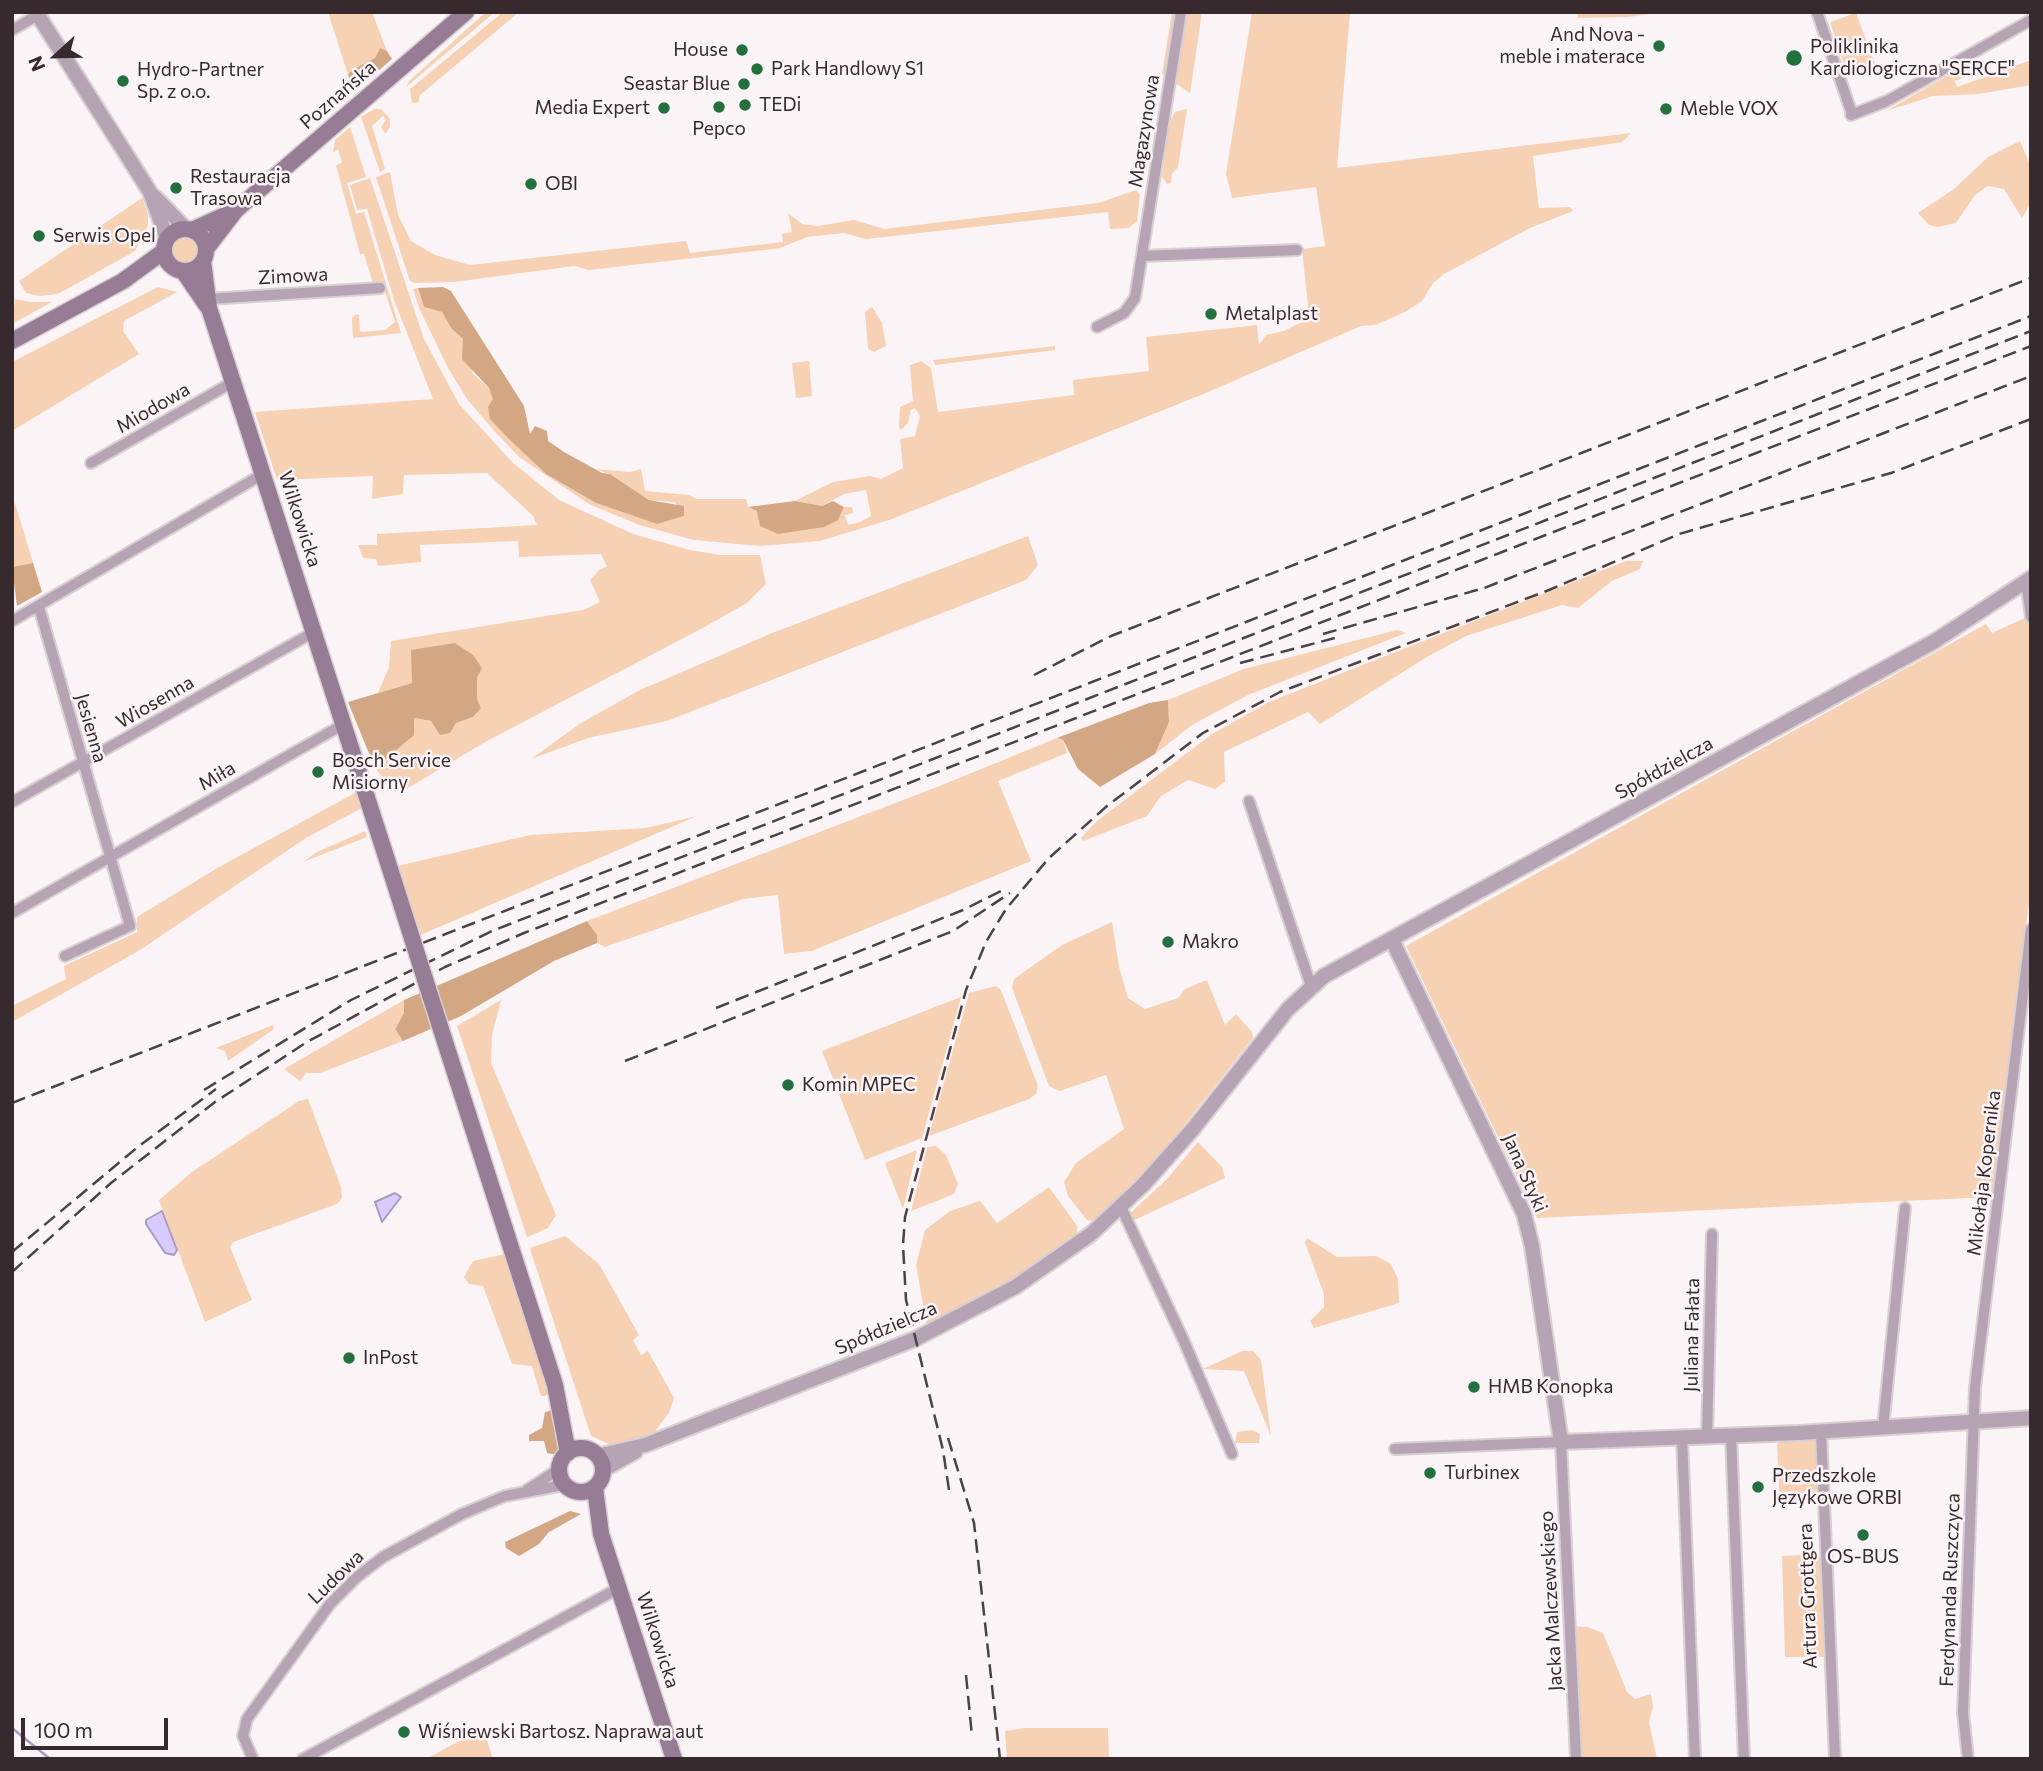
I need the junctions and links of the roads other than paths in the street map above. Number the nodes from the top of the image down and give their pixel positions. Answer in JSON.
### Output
{"nodes":[{"id":1,"x":466,"y":12,"type":"edge"},
{"id":2,"x":1181,"y":12,"type":"edge"},
{"id":3,"x":1817,"y":12,"type":"edge"},
{"id":4,"x":37,"y":14,"type":"edge"},
{"id":5,"x":2031,"y":20,"type":"edge"},
{"id":6,"x":12,"y":30,"type":"edge"},
{"id":7,"x":150,"y":192,"type":"junction"},
{"id":8,"x":236,"y":210,"type":"junction"},
{"id":9,"x":189,"y":230,"type":"junction"},
{"id":10,"x":165,"y":245,"type":"junction"},
{"id":11,"x":1297,"y":250,"type":"dead end"},
{"id":12,"x":204,"y":255,"type":"junction"},
{"id":13,"x":1142,"y":256,"type":"junction"},
{"id":14,"x":177,"y":269,"type":"junction"},
{"id":15,"x":123,"y":281,"type":"junction"},
{"id":16,"x":380,"y":288,"type":"dead end"},
{"id":17,"x":209,"y":304,"type":"junction"},
{"id":18,"x":1097,"y":327,"type":"dead end"},
{"id":19,"x":12,"y":341,"type":"edge"},
{"id":20,"x":233,"y":382,"type":"junction"},
{"id":21,"x":91,"y":463,"type":"dead end"},
{"id":22,"x":263,"y":474,"type":"junction"},
{"id":23,"x":2028,"y":580,"type":"edge"},
{"id":24,"x":39,"y":607,"type":"junction"},
{"id":25,"x":2031,"y":617,"type":"edge"},
{"id":26,"x":12,"y":621,"type":"edge"},
{"id":27,"x":314,"y":632,"type":"junction"},
{"id":28,"x":344,"y":724,"type":"junction"},
{"id":29,"x":83,"y":763,"type":"junction"},
{"id":30,"x":1249,"y":801,"type":"dead end"},
{"id":31,"x":12,"y":802,"type":"edge"},
{"id":32,"x":108,"y":858,"type":"junction"},
{"id":33,"x":12,"y":913,"type":"edge"},
{"id":34,"x":2031,"y":929,"type":"edge"},
{"id":35,"x":1392,"y":940,"type":"junction"},
{"id":36,"x":65,"y":956,"type":"dead end"},
{"id":37,"x":1311,"y":986,"type":"junction"},
{"id":38,"x":1121,"y":1207,"type":"junction"},
{"id":39,"x":1905,"y":1208,"type":"dead end"},
{"id":40,"x":1712,"y":1234,"type":"dead end"},
{"id":41,"x":2031,"y":1418,"type":"edge"},
{"id":42,"x":1973,"y":1422,"type":"junction"},
{"id":43,"x":1883,"y":1428,"type":"junction"},
{"id":44,"x":1821,"y":1431,"type":"junction"},
{"id":45,"x":1731,"y":1435,"type":"junction"},
{"id":46,"x":1682,"y":1437,"type":"junction"},
{"id":47,"x":1707,"y":1437,"type":"junction"},
{"id":48,"x":1561,"y":1442,"type":"junction"},
{"id":49,"x":1395,"y":1449,"type":"dead end"},
{"id":50,"x":575,"y":1451,"type":"junction"},
{"id":51,"x":1232,"y":1454,"type":"dead end"},
{"id":52,"x":600,"y":1463,"type":"junction"},
{"id":53,"x":559,"y":1469,"type":"junction"},
{"id":54,"x":564,"y":1485,"type":"junction"},
{"id":55,"x":527,"y":1490,"type":"junction"},
{"id":56,"x":587,"y":1490,"type":"junction"},
{"id":57,"x":619,"y":1588,"type":"junction"},
{"id":58,"x":253,"y":1759,"type":"edge"},
{"id":59,"x":303,"y":1759,"type":"edge"},
{"id":60,"x":674,"y":1759,"type":"edge"},
{"id":61,"x":1576,"y":1759,"type":"edge"},
{"id":62,"x":1695,"y":1759,"type":"edge"},
{"id":63,"x":1744,"y":1759,"type":"edge"},
{"id":64,"x":1835,"y":1759,"type":"edge"},
{"id":65,"x":1968,"y":1759,"type":"edge"}],
"edges":[{"from":1,"to":8,"type":"main road","name":"Poznańska"},
{"from":2,"to":13,"type":"street","name":"Magazynowa"},
{"from":3,"to":5,"type":"street"},
{"from":4,"to":6,"type":"street"},
{"from":4,"to":7,"type":"street"},
{"from":7,"to":9,"type":"street"},
{"from":7,"to":10,"type":"street"},
{"from":8,"to":9,"type":"main road","name":"Poznańska"},
{"from":8,"to":12,"type":"main road","name":"Poznańska"},
{"from":9,"to":10,"type":"main road"},
{"from":9,"to":12,"type":"main road"},
{"from":10,"to":14,"type":"main road"},
{"from":10,"to":15,"type":"main road"},
{"from":11,"to":13,"type":"street"},
{"from":12,"to":14,"type":"main road"},
{"from":12,"to":17,"type":"main road","name":"Wilkowicka"},
{"from":13,"to":18,"type":"street","name":"Magazynowa"},
{"from":14,"to":15,"type":"main road"},
{"from":14,"to":17,"type":"main road","name":"Wilkowicka"},
{"from":15,"to":19,"type":"main road"},
{"from":16,"to":17,"type":"street","name":"Zimowa"},
{"from":17,"to":20,"type":"main road","name":"Wilkowicka"},
{"from":20,"to":21,"type":"street","name":"Miodowa"},
{"from":20,"to":22,"type":"main road","name":"Wilkowicka"},
{"from":22,"to":24,"type":"street"},
{"from":22,"to":27,"type":"main road","name":"Wilkowicka"},
{"from":23,"to":25,"type":"street"},
{"from":23,"to":35,"type":"street","name":"Spółdzielcza"},
{"from":24,"to":26,"type":"street"},
{"from":24,"to":29,"type":"street","name":"Jesienna"},
{"from":27,"to":28,"type":"main road","name":"Wilkowicka"},
{"from":27,"to":29,"type":"street","name":"Wiosenna"},
{"from":28,"to":32,"type":"street","name":"Miła"},
{"from":28,"to":50,"type":"main road","name":"Wilkowicka","bridge":true},
{"from":29,"to":31,"type":"street","name":"Wiosenna"},
{"from":29,"to":32,"type":"street","name":"Jesienna"},
{"from":30,"to":37,"type":"street"},
{"from":32,"to":33,"type":"street","name":"Miła"},
{"from":32,"to":36,"type":"street"},
{"from":34,"to":42,"type":"street","name":"Mikołaja Kopernika"},
{"from":35,"to":37,"type":"street","name":"Spółdzielcza"},
{"from":35,"to":48,"type":"street","name":"Jana Styki"},
{"from":37,"to":38,"type":"street","name":"Spółdzielcza"},
{"from":38,"to":51,"type":"street"},
{"from":38,"to":52,"type":"street","name":"Spółdzielcza"},
{"from":39,"to":43,"type":"street"},
{"from":40,"to":47,"type":"street","name":"Juliana Fałata"},
{"from":41,"to":42,"type":"street"},
{"from":42,"to":43,"type":"street"},
{"from":42,"to":65,"type":"street","name":"Ferdynanda Ruszczyca"},
{"from":43,"to":44,"type":"street"},
{"from":44,"to":45,"type":"street"},
{"from":44,"to":64,"type":"street","name":"Artura Grottgera"},
{"from":45,"to":47,"type":"street"},
{"from":45,"to":63,"type":"street"},
{"from":46,"to":47,"type":"street"},
{"from":46,"to":48,"type":"street"},
{"from":46,"to":62,"type":"street"},
{"from":48,"to":49,"type":"street"},
{"from":48,"to":61,"type":"street","name":"Jacka Malczewskiego"},
{"from":50,"to":52,"type":"main road"},
{"from":50,"to":53,"type":"main road"},
{"from":52,"to":56,"type":"main road"},
{"from":53,"to":54,"type":"main road"},
{"from":53,"to":55,"type":"street","name":"Ludowa"},
{"from":54,"to":55,"type":"street","name":"Ludowa"},
{"from":54,"to":56,"type":"main road"},
{"from":55,"to":58,"type":"street","name":"Ludowa"},
{"from":56,"to":57,"type":"main road","name":"Wilkowicka"},
{"from":57,"to":59,"type":"street"},
{"from":57,"to":60,"type":"main road","name":"Wilkowicka"}]}
